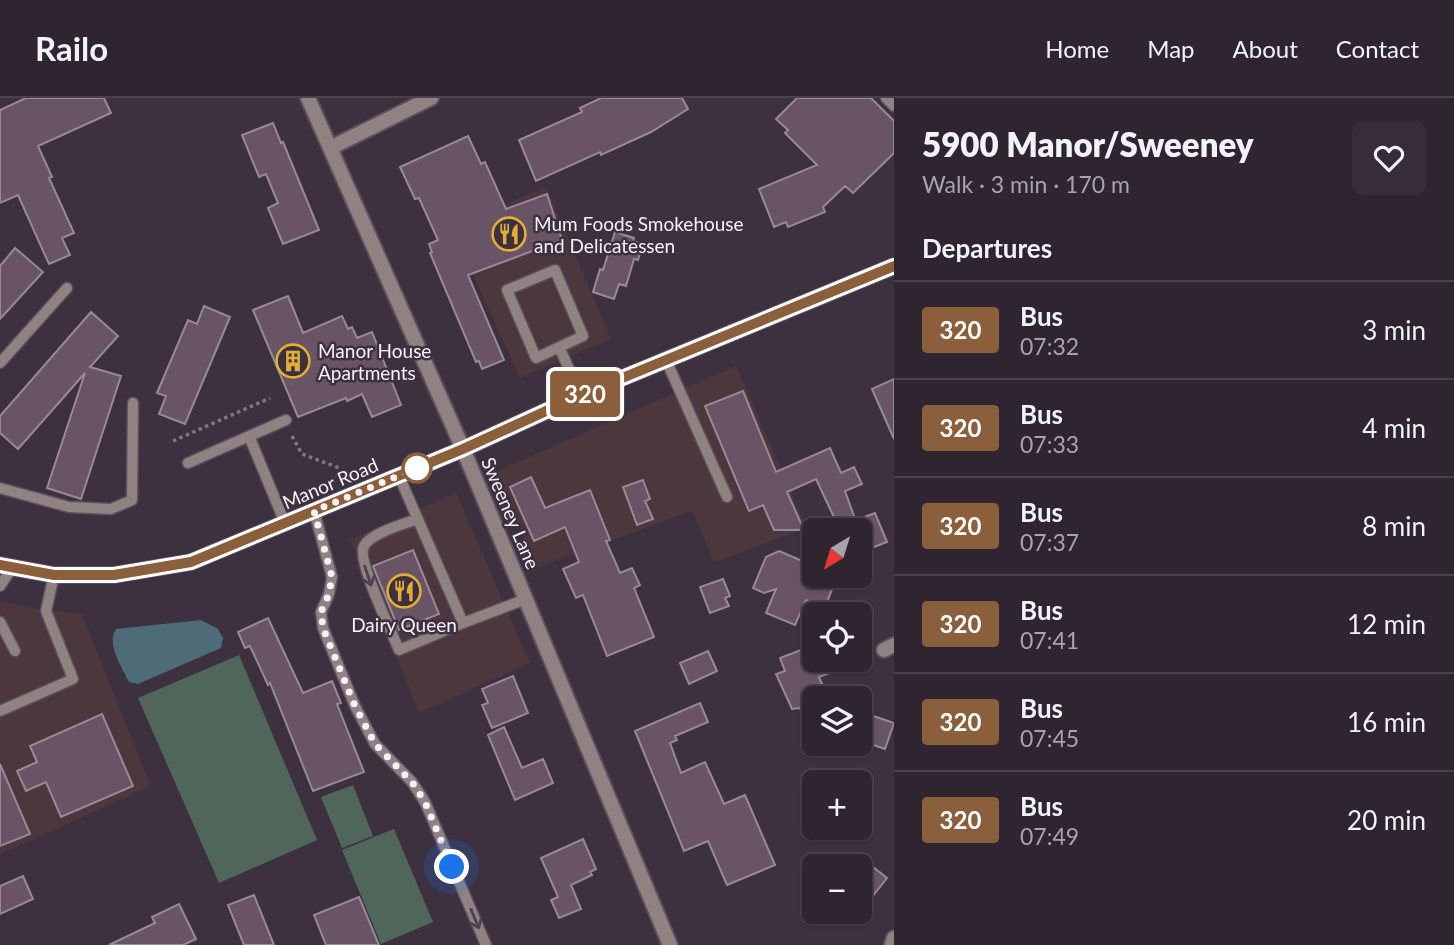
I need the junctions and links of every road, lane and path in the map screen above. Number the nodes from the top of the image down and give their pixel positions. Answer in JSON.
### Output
{"nodes":[{"id":1,"x":308,"y":98,"type":"edge"},
{"id":2,"x":431,"y":98,"type":"edge"},
{"id":3,"x":886,"y":98,"type":"edge"},
{"id":4,"x":894,"y":106,"type":"edge"},
{"id":5,"x":330,"y":148,"type":"junction"},
{"id":6,"x":894,"y":266,"type":"edge"},
{"id":7,"x":67,"y":288,"type":"dead end"},
{"id":8,"x":559,"y":347,"type":"junction"},
{"id":9,"x":666,"y":360,"type":"junction"},
{"id":10,"x":0,"y":363,"type":"edge"},
{"id":11,"x":581,"y":395,"type":"junction"},
{"id":12,"x":270,"y":398,"type":"dead end"},
{"id":13,"x":133,"y":403,"type":"dead end"},
{"id":14,"x":286,"y":420,"type":"dead end"},
{"id":15,"x":249,"y":436,"type":"junction"},
{"id":16,"x":292,"y":436,"type":"dead end"},
{"id":17,"x":173,"y":441,"type":"dead end"},
{"id":18,"x":463,"y":449,"type":"junction"},
{"id":19,"x":188,"y":463,"type":"dead end"},
{"id":20,"x":342,"y":469,"type":"dead end"},
{"id":21,"x":399,"y":475,"type":"junction"},
{"id":22,"x":0,"y":488,"type":"edge"},
{"id":23,"x":727,"y":497,"type":"dead end"},
{"id":24,"x":314,"y":511,"type":"junction"},
{"id":25,"x":418,"y":519,"type":"junction"},
{"id":26,"x":285,"y":523,"type":"junction"},
{"id":27,"x":6,"y":567,"type":"edge"},
{"id":28,"x":54,"y":575,"type":"junction"},
{"id":29,"x":0,"y":586,"type":"edge"},
{"id":30,"x":526,"y":599,"type":"junction"},
{"id":31,"x":0,"y":622,"type":"edge"},
{"id":32,"x":463,"y":623,"type":"junction"},
{"id":33,"x":15,"y":651,"type":"dead end"},
{"id":34,"x":0,"y":711,"type":"edge"},
{"id":35,"x":894,"y":939,"type":"edge"},
{"id":36,"x":486,"y":945,"type":"edge"},
{"id":37,"x":670,"y":945,"type":"edge"},
{"id":38,"x":892,"y":945,"type":"edge"}],
"edges":[{"from":1,"to":5,"type":"street","name":"Sweeney Lane"},
{"from":2,"to":5,"type":"street"},
{"from":3,"to":4,"type":"lane"},
{"from":5,"to":18,"type":"street","name":"Sweeney Lane"},
{"from":6,"to":9,"type":"main road","name":"Manor Road"},
{"from":7,"to":10,"type":"lane"},
{"from":8,"to":8,"type":"lane"},
{"from":8,"to":11,"type":"lane"},
{"from":9,"to":11,"type":"main road","name":"Manor Road"},
{"from":9,"to":23,"type":"lane"},
{"from":11,"to":18,"type":"main road","name":"Manor Road"},
{"from":12,"to":17,"type":"path"},
{"from":13,"to":22,"type":"lane"},
{"from":14,"to":15,"type":"lane"},
{"from":15,"to":19,"type":"lane"},
{"from":15,"to":26,"type":"lane"},
{"from":16,"to":20,"type":"path"},
{"from":18,"to":21,"type":"main road","name":"Manor Road"},
{"from":18,"to":30,"type":"street","name":"Sweeney Lane"},
{"from":21,"to":24,"type":"main road","name":"Manor Road"},
{"from":21,"to":25,"type":"lane"},
{"from":24,"to":26,"type":"main road","name":"Manor Road"},
{"from":24,"to":36,"type":"lane","one_way":true},
{"from":25,"to":32,"type":"lane"},
{"from":25,"to":32,"type":"lane","one_way":true},
{"from":26,"to":28,"type":"main road","name":"Manor Road"},
{"from":27,"to":28,"type":"main road","name":"Manor Road"},
{"from":27,"to":29,"type":"lane"},
{"from":28,"to":34,"type":"lane"},
{"from":30,"to":32,"type":"lane"},
{"from":30,"to":37,"type":"street","name":"Sweeney Lane"},
{"from":31,"to":33,"type":"lane"},
{"from":35,"to":38,"type":"street"}]}
